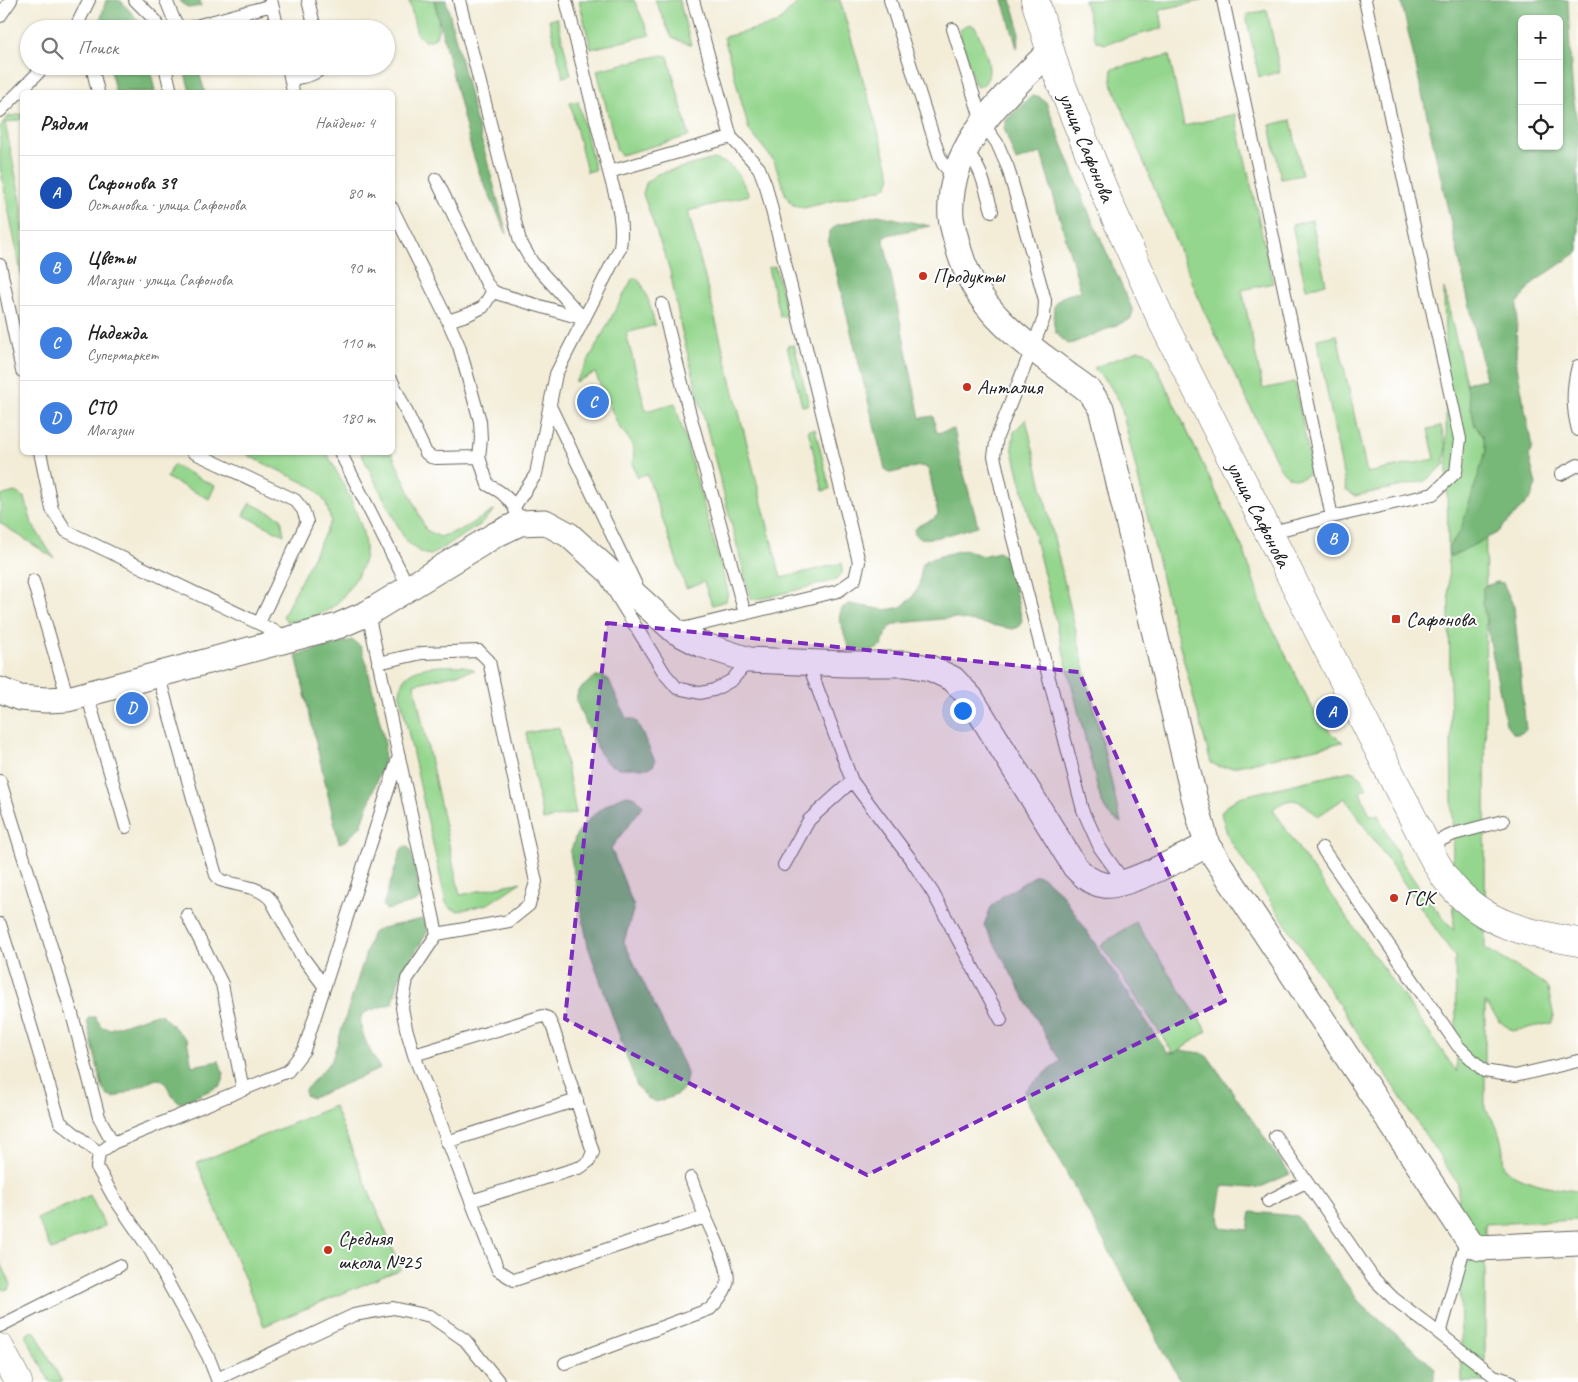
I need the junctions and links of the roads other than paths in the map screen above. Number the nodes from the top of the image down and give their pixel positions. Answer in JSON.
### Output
{"nodes":[{"id":1,"x":89,"y":0,"type":"edge"},
{"id":2,"x":135,"y":0,"type":"edge"},
{"id":3,"x":166,"y":0,"type":"edge"},
{"id":4,"x":308,"y":0,"type":"edge"},
{"id":5,"x":460,"y":0,"type":"edge"},
{"id":6,"x":566,"y":0,"type":"edge"},
{"id":7,"x":693,"y":0,"type":"edge"},
{"id":8,"x":890,"y":0,"type":"edge"},
{"id":9,"x":1035,"y":0,"type":"edge"},
{"id":10,"x":1223,"y":0,"type":"edge"},
{"id":11,"x":1365,"y":0,"type":"edge"},
{"id":12,"x":8,"y":2,"type":"edge"},
{"id":13,"x":272,"y":3,"type":"edge"},
{"id":14,"x":0,"y":16,"type":"edge"},
{"id":15,"x":82,"y":20,"type":"edge"},
{"id":16,"x":155,"y":20,"type":"edge"},
{"id":17,"x":174,"y":20,"type":"edge"},
{"id":18,"x":214,"y":20,"type":"edge"},
{"id":19,"x":276,"y":20,"type":"edge"},
{"id":20,"x":313,"y":20,"type":"edge"},
{"id":21,"x":953,"y":29,"type":"dead end"},
{"id":22,"x":1050,"y":50,"type":"junction"},
{"id":23,"x":36,"y":75,"type":"edge"},
{"id":24,"x":94,"y":75,"type":"edge"},
{"id":25,"x":168,"y":75,"type":"edge"},
{"id":26,"x":290,"y":75,"type":"edge"},
{"id":27,"x":307,"y":75,"type":"edge"},
{"id":28,"x":291,"y":79,"type":"junction"},
{"id":29,"x":21,"y":90,"type":"edge"},
{"id":30,"x":98,"y":90,"type":"edge"},
{"id":31,"x":171,"y":90,"type":"edge"},
{"id":32,"x":293,"y":90,"type":"edge"},
{"id":33,"x":20,"y":91,"type":"edge"},
{"id":34,"x":0,"y":111,"type":"edge"},
{"id":35,"x":982,"y":122,"type":"junction"},
{"id":36,"x":731,"y":137,"type":"junction"},
{"id":37,"x":965,"y":149,"type":"junction"},
{"id":38,"x":609,"y":172,"type":"junction"},
{"id":39,"x":954,"y":177,"type":"junction"},
{"id":40,"x":436,"y":179,"type":"dead end"},
{"id":41,"x":992,"y":211,"type":"dead end"},
{"id":42,"x":395,"y":214,"type":"edge"},
{"id":43,"x":0,"y":265,"type":"edge"},
{"id":44,"x":494,"y":291,"type":"junction"},
{"id":45,"x":662,"y":304,"type":"dead end"},
{"id":46,"x":584,"y":318,"type":"junction"},
{"id":47,"x":448,"y":321,"type":"junction"},
{"id":48,"x":1032,"y":348,"type":"junction"},
{"id":49,"x":20,"y":361,"type":"edge"},
{"id":50,"x":1578,"y":366,"type":"edge"},
{"id":51,"x":395,"y":387,"type":"edge"},
{"id":52,"x":550,"y":406,"type":"junction"},
{"id":53,"x":1578,"y":430,"type":"edge"},
{"id":54,"x":41,"y":455,"type":"edge"},
{"id":55,"x":199,"y":455,"type":"edge"},
{"id":56,"x":342,"y":455,"type":"edge"},
{"id":57,"x":479,"y":457,"type":"junction"},
{"id":58,"x":1578,"y":465,"type":"edge"},
{"id":59,"x":1561,"y":474,"type":"dead end"},
{"id":60,"x":517,"y":515,"type":"junction"},
{"id":61,"x":1332,"y":517,"type":"junction"},
{"id":62,"x":1268,"y":533,"type":"junction"},
{"id":63,"x":591,"y":555,"type":"junction"},
{"id":64,"x":33,"y":581,"type":"dead end"},
{"id":65,"x":409,"y":588,"type":"junction"},
{"id":66,"x":644,"y":602,"type":"junction"},
{"id":67,"x":368,"y":613,"type":"junction"},
{"id":68,"x":745,"y":614,"type":"junction"},
{"id":69,"x":259,"y":623,"type":"junction"},
{"id":70,"x":675,"y":631,"type":"junction"},
{"id":71,"x":292,"y":639,"type":"junction"},
{"id":72,"x":749,"y":660,"type":"junction"},
{"id":73,"x":378,"y":663,"type":"junction"},
{"id":74,"x":808,"y":663,"type":"junction"},
{"id":75,"x":158,"y":674,"type":"junction"},
{"id":76,"x":0,"y":690,"type":"edge"},
{"id":77,"x":77,"y":696,"type":"junction"},
{"id":78,"x":399,"y":756,"type":"junction"},
{"id":79,"x":0,"y":781,"type":"edge"},
{"id":80,"x":852,"y":781,"type":"junction"},
{"id":81,"x":1503,"y":821,"type":"dead end"},
{"id":82,"x":126,"y":827,"type":"dead end"},
{"id":83,"x":1207,"y":845,"type":"junction"},
{"id":84,"x":1426,"y":846,"type":"junction"},
{"id":85,"x":1322,"y":848,"type":"dead end"},
{"id":86,"x":784,"y":865,"type":"dead end"},
{"id":87,"x":1125,"y":883,"type":"junction"},
{"id":88,"x":187,"y":916,"type":"dead end"},
{"id":89,"x":0,"y":924,"type":"edge"},
{"id":90,"x":437,"y":934,"type":"junction"},
{"id":91,"x":1578,"y":942,"type":"edge"},
{"id":92,"x":324,"y":986,"type":"junction"},
{"id":93,"x":1000,"y":1020,"type":"dead end"},
{"id":94,"x":414,"y":1055,"type":"junction"},
{"id":95,"x":1578,"y":1061,"type":"edge"},
{"id":96,"x":243,"y":1090,"type":"junction"},
{"id":97,"x":577,"y":1100,"type":"junction"},
{"id":98,"x":1275,"y":1136,"type":"dead end"},
{"id":99,"x":447,"y":1142,"type":"junction"},
{"id":100,"x":113,"y":1143,"type":"junction"},
{"id":101,"x":99,"y":1153,"type":"junction"},
{"id":102,"x":692,"y":1178,"type":"dead end"},
{"id":103,"x":1306,"y":1182,"type":"junction"},
{"id":104,"x":471,"y":1201,"type":"junction"},
{"id":105,"x":1268,"y":1201,"type":"dead end"},
{"id":106,"x":705,"y":1217,"type":"junction"},
{"id":107,"x":1466,"y":1238,"type":"junction"},
{"id":108,"x":1578,"y":1243,"type":"edge"},
{"id":109,"x":120,"y":1266,"type":"dead end"},
{"id":110,"x":0,"y":1326,"type":"edge"},
{"id":111,"x":1440,"y":1334,"type":"junction"},
{"id":112,"x":0,"y":1348,"type":"edge"},
{"id":113,"x":565,"y":1363,"type":"dead end"},
{"id":114,"x":217,"y":1380,"type":"edge"},
{"id":115,"x":18,"y":1382,"type":"edge"},
{"id":116,"x":499,"y":1382,"type":"edge"},
{"id":117,"x":1512,"y":1382,"type":"edge"}],
"edges":[{"from":1,"to":15,"type":"lane"},
{"from":2,"to":16,"type":"lane"},
{"from":3,"to":17,"type":"lane"},
{"from":4,"to":20,"type":"lane"},
{"from":5,"to":46,"type":"lane"},
{"from":6,"to":38,"type":"lane"},
{"from":7,"to":36,"type":"lane"},
{"from":8,"to":39,"type":"lane"},
{"from":9,"to":22,"type":"main road","name":"улица Сафонова"},
{"from":10,"to":61,"type":"lane"},
{"from":11,"to":61,"type":"lane"},
{"from":12,"to":14,"type":"lane"},
{"from":13,"to":18,"type":"lane"},
{"from":13,"to":19,"type":"lane"},
{"from":21,"to":35,"type":"lane"},
{"from":22,"to":35,"type":"street"},
{"from":22,"to":62,"type":"main road","name":"улица Сафонова"},
{"from":23,"to":29,"type":"lane"},
{"from":24,"to":30,"type":"lane"},
{"from":25,"to":31,"type":"lane"},
{"from":26,"to":28,"type":"lane"},
{"from":27,"to":28,"type":"lane"},
{"from":28,"to":32,"type":"lane"},
{"from":33,"to":34,"type":"lane"},
{"from":35,"to":37,"type":"street"},
{"from":35,"to":48,"type":"lane"},
{"from":36,"to":38,"type":"lane"},
{"from":36,"to":68,"type":"lane"},
{"from":37,"to":39,"type":"street"},
{"from":37,"to":41,"type":"lane"},
{"from":38,"to":46,"type":"lane"},
{"from":39,"to":48,"type":"street"},
{"from":40,"to":44,"type":"lane"},
{"from":42,"to":47,"type":"lane"},
{"from":43,"to":49,"type":"lane"},
{"from":44,"to":46,"type":"lane"},
{"from":44,"to":47,"type":"lane"},
{"from":45,"to":68,"type":"lane"},
{"from":46,"to":52,"type":"lane"},
{"from":47,"to":57,"type":"lane"},
{"from":48,"to":83,"type":"street"},
{"from":48,"to":87,"type":"lane"},
{"from":50,"to":53,"type":"lane"},
{"from":51,"to":57,"type":"lane"},
{"from":52,"to":60,"type":"lane"},
{"from":52,"to":66,"type":"lane"},
{"from":54,"to":69,"type":"lane"},
{"from":55,"to":69,"type":"lane"},
{"from":56,"to":65,"type":"lane"},
{"from":57,"to":60,"type":"lane"},
{"from":58,"to":59,"type":"lane"},
{"from":60,"to":63,"type":"street"},
{"from":60,"to":65,"type":"street"},
{"from":61,"to":62,"type":"lane"},
{"from":62,"to":84,"type":"main road","name":"улица Сафонова"},
{"from":63,"to":66,"type":"street"},
{"from":63,"to":72,"type":"lane"},
{"from":64,"to":77,"type":"lane"},
{"from":65,"to":67,"type":"street"},
{"from":66,"to":70,"type":"street"},
{"from":67,"to":71,"type":"street"},
{"from":67,"to":73,"type":"lane"},
{"from":68,"to":70,"type":"lane"},
{"from":69,"to":71,"type":"lane"},
{"from":70,"to":72,"type":"street"},
{"from":71,"to":75,"type":"street"},
{"from":72,"to":74,"type":"street"},
{"from":73,"to":78,"type":"lane"},
{"from":73,"to":90,"type":"lane"},
{"from":74,"to":80,"type":"lane"},
{"from":74,"to":87,"type":"street"},
{"from":75,"to":77,"type":"street"},
{"from":75,"to":92,"type":"lane"},
{"from":76,"to":77,"type":"street"},
{"from":77,"to":82,"type":"lane"},
{"from":78,"to":90,"type":"lane"},
{"from":78,"to":92,"type":"lane"},
{"from":79,"to":100,"type":"lane"},
{"from":80,"to":86,"type":"lane"},
{"from":80,"to":93,"type":"lane"},
{"from":81,"to":84,"type":"lane"},
{"from":83,"to":87,"type":"street"},
{"from":83,"to":107,"type":"street"},
{"from":84,"to":91,"type":"main road","name":"улица Сафонова"},
{"from":85,"to":95,"type":"lane"},
{"from":88,"to":96,"type":"lane"},
{"from":89,"to":101,"type":"lane"},
{"from":90,"to":94,"type":"lane"},
{"from":92,"to":96,"type":"lane"},
{"from":94,"to":97,"type":"lane"},
{"from":94,"to":99,"type":"lane"},
{"from":96,"to":100,"type":"lane"},
{"from":97,"to":99,"type":"lane"},
{"from":97,"to":104,"type":"lane"},
{"from":98,"to":103,"type":"lane"},
{"from":99,"to":104,"type":"lane"},
{"from":100,"to":101,"type":"lane"},
{"from":101,"to":114,"type":"lane"},
{"from":102,"to":106,"type":"lane"},
{"from":103,"to":105,"type":"lane"},
{"from":103,"to":111,"type":"lane"},
{"from":104,"to":106,"type":"lane"},
{"from":106,"to":113,"type":"lane"},
{"from":107,"to":108,"type":"street"},
{"from":107,"to":111,"type":"lane"},
{"from":109,"to":110,"type":"lane"},
{"from":111,"to":117,"type":"lane"},
{"from":112,"to":115,"type":"main road"},
{"from":114,"to":116,"type":"lane"}]}
